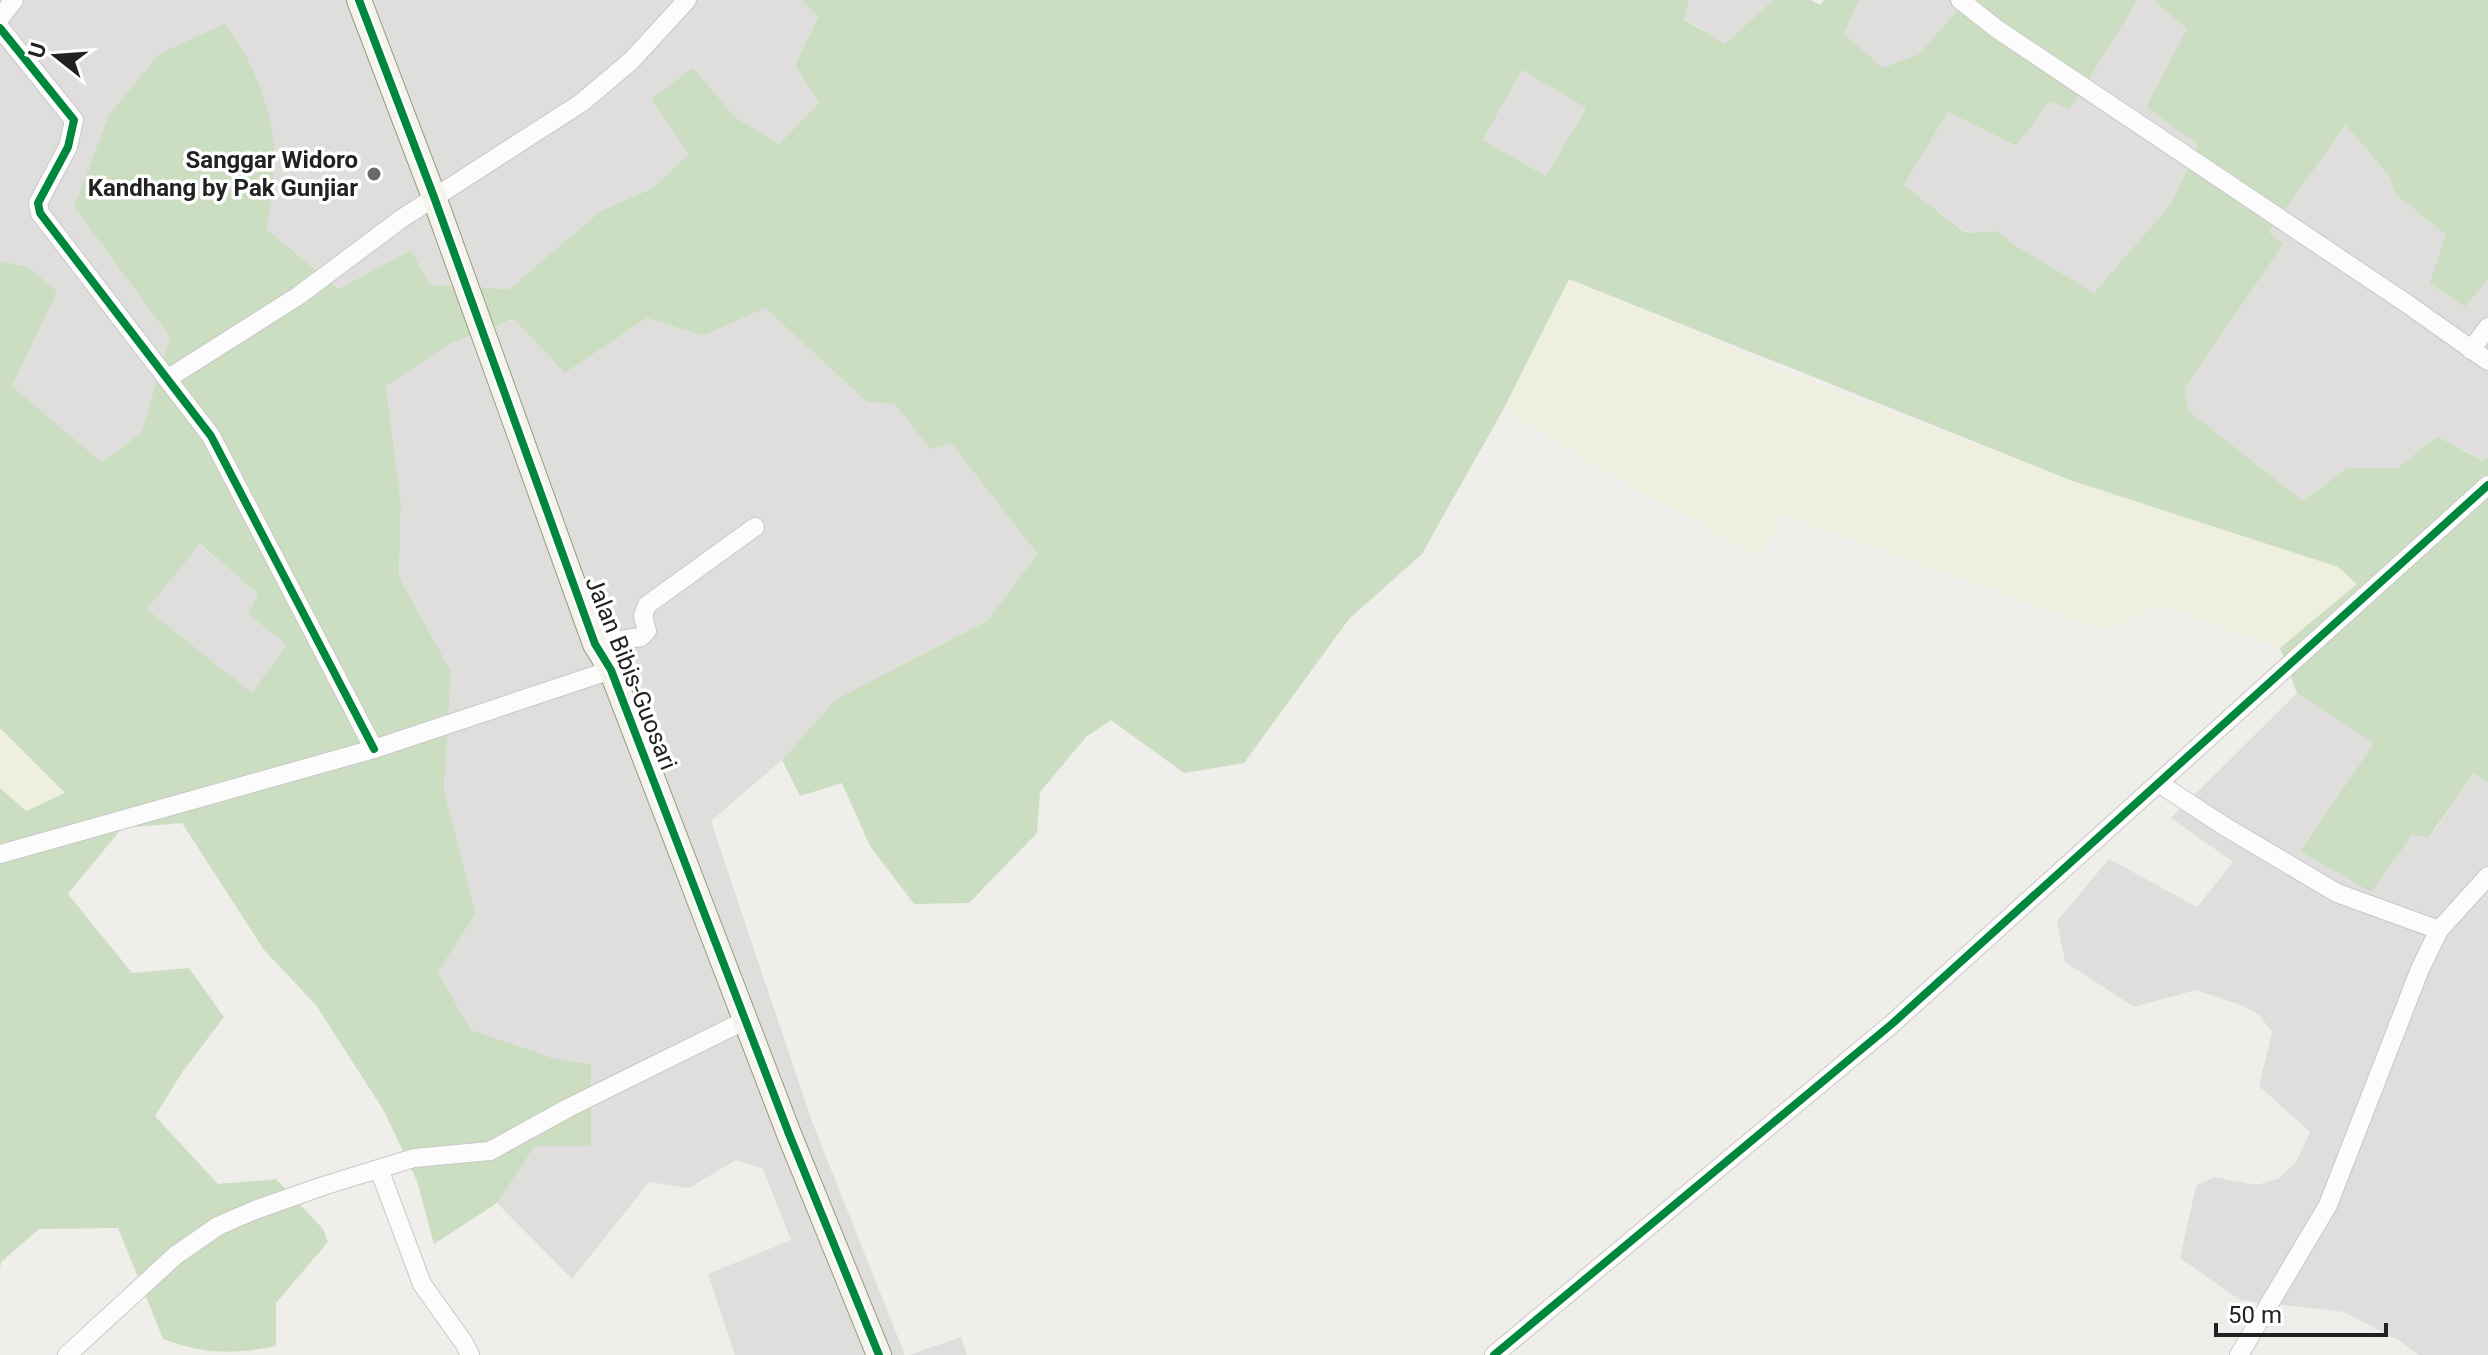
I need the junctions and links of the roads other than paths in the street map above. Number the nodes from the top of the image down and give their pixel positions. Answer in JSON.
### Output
{"nodes":[{"id":1,"x":14,"y":0,"type":"edge"},
{"id":2,"x":359,"y":0,"type":"edge"},
{"id":3,"x":687,"y":0,"type":"edge"},
{"id":4,"x":1960,"y":0,"type":"edge"},
{"id":5,"x":0,"y":18,"type":"edge"},
{"id":6,"x":0,"y":28,"type":"edge"},
{"id":7,"x":434,"y":197,"type":"junction"},
{"id":8,"x":2488,"y":327,"type":"edge"},
{"id":9,"x":2471,"y":350,"type":"junction"},
{"id":10,"x":2488,"y":361,"type":"edge"},
{"id":11,"x":167,"y":379,"type":"junction"},
{"id":12,"x":2488,"y":485,"type":"edge"},
{"id":13,"x":755,"y":527,"type":"dead end"},
{"id":14,"x":595,"y":644,"type":"junction"},
{"id":15,"x":611,"y":670,"type":"junction"},
{"id":16,"x":374,"y":749,"type":"junction"},
{"id":17,"x":2160,"y":784,"type":"junction"},
{"id":18,"x":0,"y":854,"type":"edge"},
{"id":19,"x":2488,"y":876,"type":"edge"},
{"id":20,"x":2439,"y":930,"type":"junction"},
{"id":21,"x":746,"y":1020,"type":"junction"},
{"id":22,"x":379,"y":1169,"type":"junction"},
{"id":23,"x":67,"y":1355,"type":"edge"},
{"id":24,"x":470,"y":1355,"type":"edge"},
{"id":25,"x":879,"y":1355,"type":"edge"},
{"id":26,"x":1494,"y":1355,"type":"edge"},
{"id":27,"x":2239,"y":1355,"type":"edge"}],
"edges":[{"from":1,"to":5,"type":"street"},
{"from":2,"to":7,"type":"street","name":"Jalan Bibis-Guosari"},
{"from":3,"to":7,"type":"street"},
{"from":4,"to":9,"type":"street"},
{"from":6,"to":11,"type":"street"},
{"from":7,"to":11,"type":"street"},
{"from":7,"to":14,"type":"street","name":"Jalan Bibis-Guosari"},
{"from":8,"to":9,"type":"street"},
{"from":9,"to":10,"type":"street"},
{"from":11,"to":16,"type":"street"},
{"from":12,"to":17,"type":"street"},
{"from":13,"to":14,"type":"street"},
{"from":14,"to":15,"type":"street","name":"Jalan Bibis-Guosari"},
{"from":15,"to":16,"type":"street"},
{"from":15,"to":21,"type":"street","name":"Jalan Bibis-Guosari"},
{"from":16,"to":18,"type":"street"},
{"from":17,"to":20,"type":"street"},
{"from":17,"to":26,"type":"street"},
{"from":19,"to":20,"type":"street"},
{"from":20,"to":27,"type":"street"},
{"from":21,"to":22,"type":"street"},
{"from":21,"to":25,"type":"street","name":"Jalan Bibis-Guosari"},
{"from":22,"to":23,"type":"street"},
{"from":22,"to":24,"type":"street"}]}
